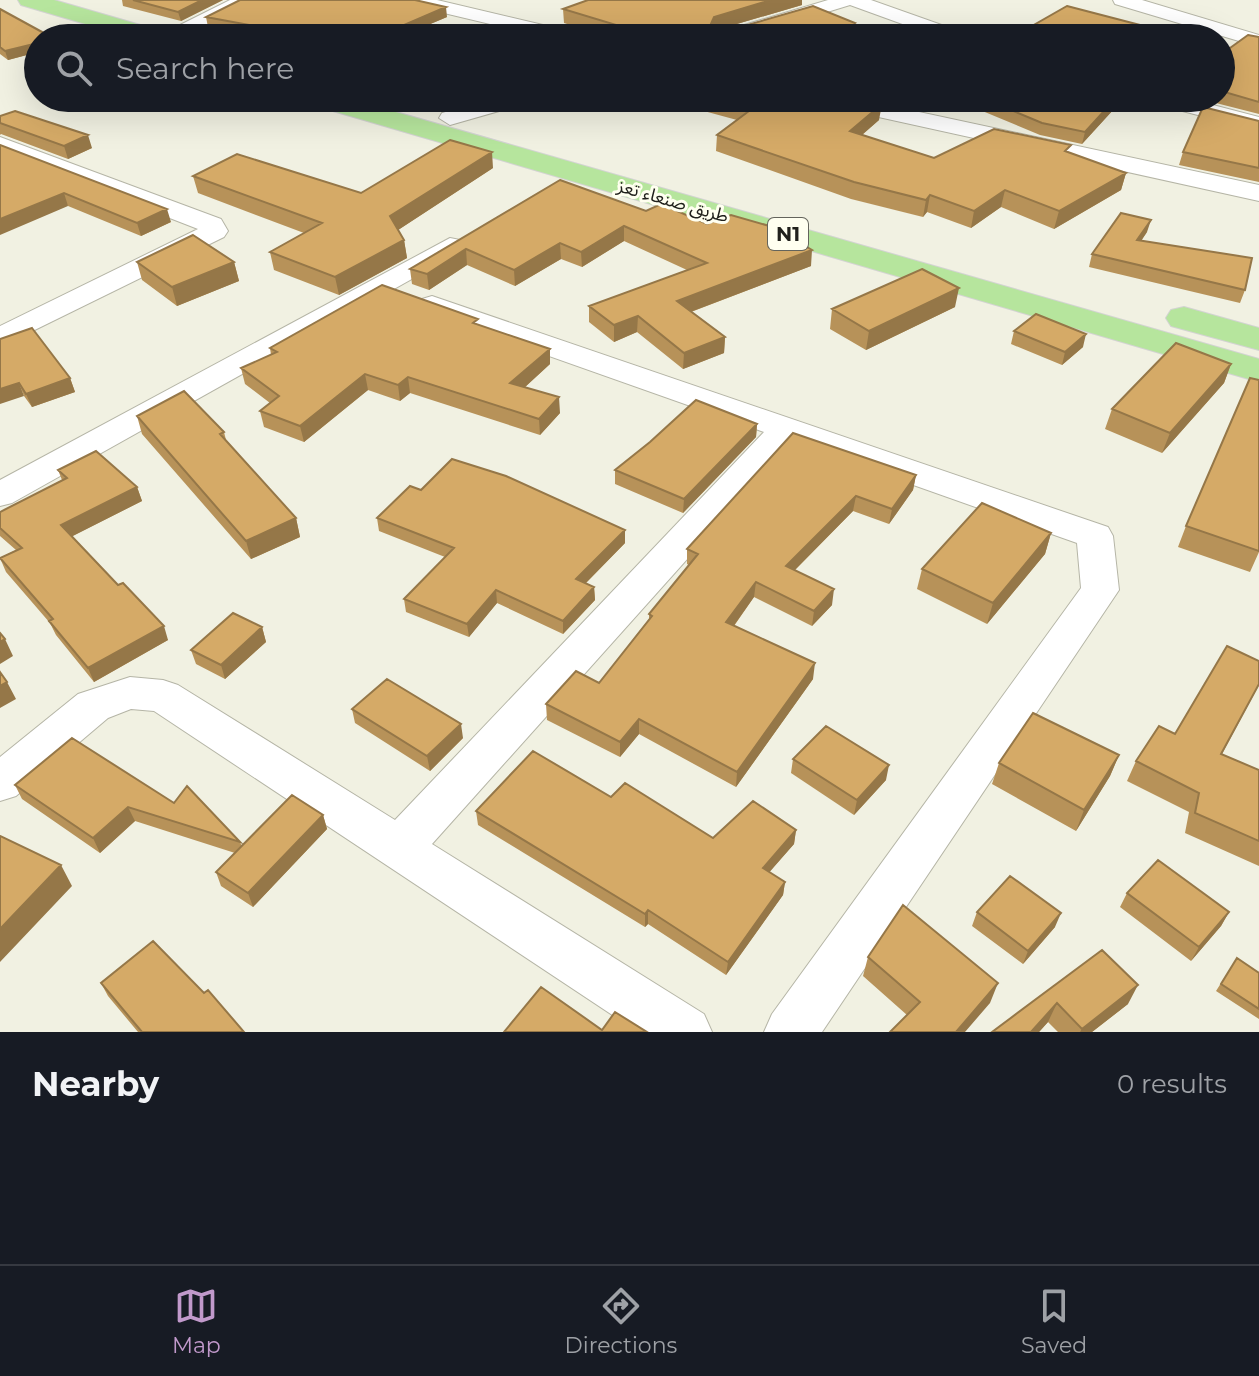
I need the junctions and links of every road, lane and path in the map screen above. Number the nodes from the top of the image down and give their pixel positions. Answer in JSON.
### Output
{"nodes":[{"id":1,"x":245,"y":0,"type":"edge"},
{"id":2,"x":413,"y":0,"type":"edge"},
{"id":3,"x":850,"y":0,"type":"edge"},
{"id":4,"x":1122,"y":0,"type":"edge"},
{"id":5,"x":22,"y":6,"type":"edge"},
{"id":6,"x":558,"y":15,"type":"dead end"},
{"id":7,"x":69,"y":24,"type":"edge"},
{"id":8,"x":100,"y":24,"type":"edge"},
{"id":9,"x":192,"y":24,"type":"edge"},
{"id":10,"x":513,"y":24,"type":"edge"},
{"id":11,"x":534,"y":24,"type":"edge"},
{"id":12,"x":769,"y":24,"type":"edge"},
{"id":13,"x":919,"y":24,"type":"edge"},
{"id":14,"x":1202,"y":24,"type":"edge"},
{"id":15,"x":1235,"y":34,"type":"edge"},
{"id":16,"x":1259,"y":41,"type":"edge"},
{"id":17,"x":367,"y":112,"type":"edge"},
{"id":18,"x":428,"y":112,"type":"edge"},
{"id":19,"x":471,"y":112,"type":"edge"},
{"id":20,"x":888,"y":112,"type":"edge"},
{"id":21,"x":1213,"y":112,"type":"edge"},
{"id":22,"x":450,"y":118,"type":"junction"},
{"id":23,"x":1259,"y":124,"type":"edge"},
{"id":24,"x":0,"y":144,"type":"edge"},
{"id":25,"x":575,"y":172,"type":"junction"},
{"id":26,"x":1259,"y":193,"type":"edge"},
{"id":27,"x":537,"y":195,"type":"edge"},
{"id":28,"x":472,"y":233,"type":"edge"},
{"id":29,"x":382,"y":287,"type":"junction"},
{"id":30,"x":6,"y":328,"type":"edge"},
{"id":31,"x":1259,"y":339,"type":"edge"},
{"id":32,"x":1259,"y":371,"type":"edge"},
{"id":33,"x":786,"y":429,"type":"junction"},
{"id":34,"x":0,"y":495,"type":"edge"},
{"id":35,"x":0,"y":783,"type":"edge"},
{"id":36,"x":399,"y":848,"type":"junction"},
{"id":37,"x":685,"y":1032,"type":"edge"},
{"id":38,"x":791,"y":1032,"type":"edge"}],
"edges":[{"from":1,"to":9,"type":"street"},
{"from":2,"to":10,"type":"street"},
{"from":3,"to":12,"type":"street"},
{"from":3,"to":13,"type":"street"},
{"from":4,"to":14,"type":"street"},
{"from":5,"to":7,"type":"highway"},
{"from":5,"to":8,"type":"highway"},
{"from":6,"to":11,"type":"street"},
{"from":15,"to":16,"type":"street"},
{"from":17,"to":25,"type":"highway","name":"طريق صنعاء تعز","number":"N1"},
{"from":18,"to":22,"type":"highway","name":"طريق صنعاء تعز","number":"N1"},
{"from":19,"to":22,"type":"street"},
{"from":20,"to":26,"type":"street"},
{"from":21,"to":23,"type":"street"},
{"from":22,"to":31,"type":"highway","name":"طريق صنعاء تعز","number":"N1"},
{"from":24,"to":30,"type":"street"},
{"from":25,"to":27,"type":"street"},
{"from":25,"to":32,"type":"highway","name":"طريق صنعاء تعز","number":"N1"},
{"from":28,"to":29,"type":"street"},
{"from":29,"to":33,"type":"street"},
{"from":29,"to":34,"type":"street"},
{"from":33,"to":36,"type":"street"},
{"from":33,"to":38,"type":"street"},
{"from":35,"to":36,"type":"street"},
{"from":36,"to":37,"type":"street"}]}
